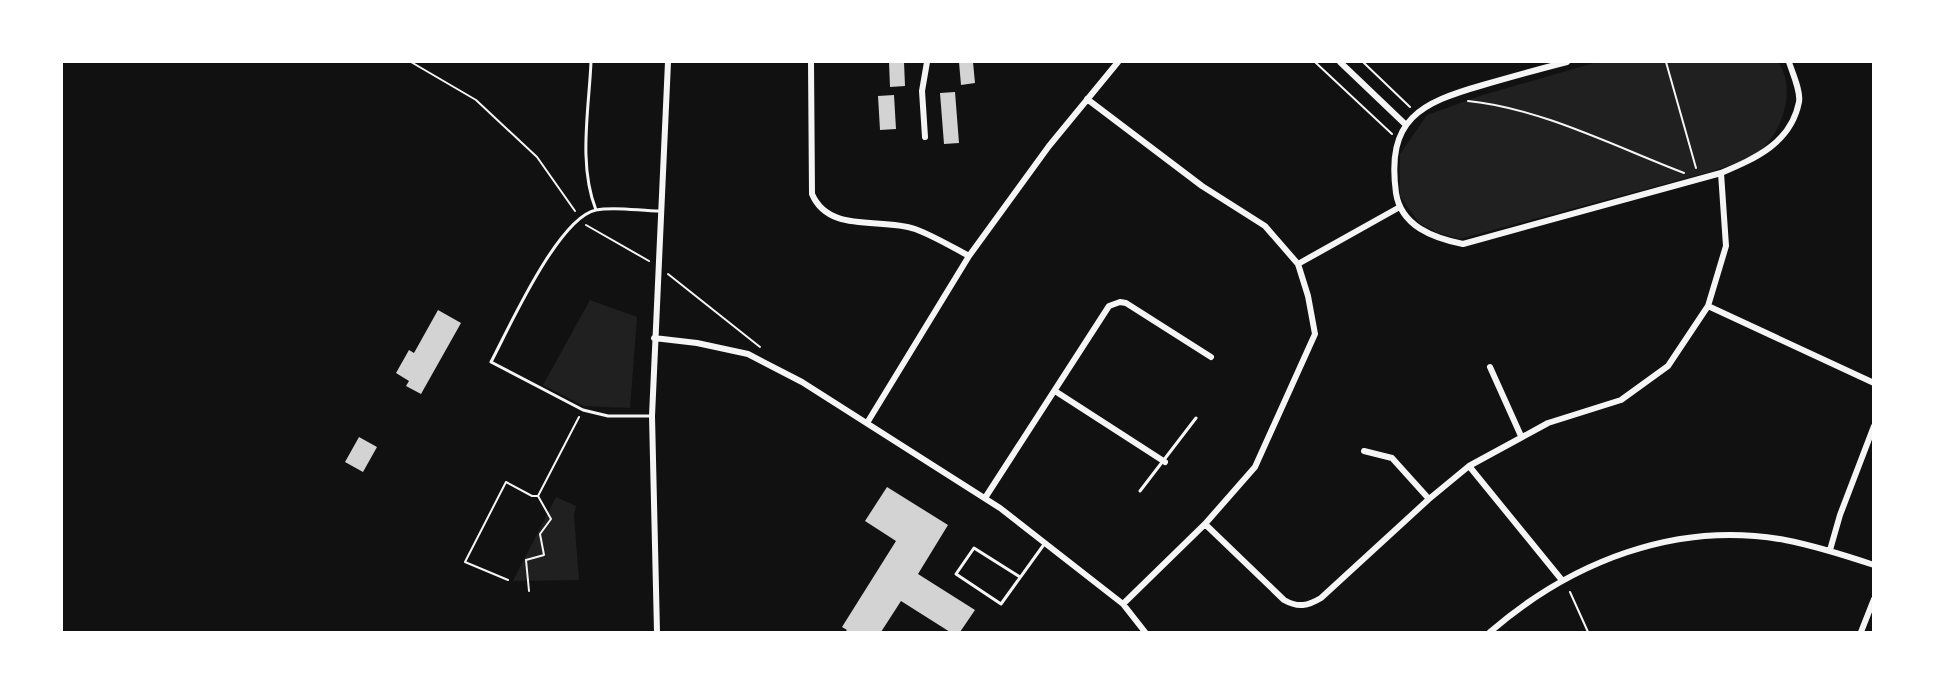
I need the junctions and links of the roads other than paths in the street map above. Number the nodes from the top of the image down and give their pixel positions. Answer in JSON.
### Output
{"nodes":[{"id":1,"x":591,"y":62,"type":"edge"},
{"id":2,"x":668,"y":62,"type":"edge"},
{"id":3,"x":811,"y":62,"type":"edge"},
{"id":4,"x":927,"y":62,"type":"edge"},
{"id":5,"x":1118,"y":62,"type":"edge"},
{"id":6,"x":1340,"y":62,"type":"edge"},
{"id":7,"x":1567,"y":62,"type":"edge"},
{"id":8,"x":1789,"y":62,"type":"edge"},
{"id":9,"x":1087,"y":99,"type":"junction"},
{"id":10,"x":1406,"y":125,"type":"junction"},
{"id":11,"x":925,"y":137,"type":"dead end"},
{"id":12,"x":1721,"y":173,"type":"junction"},
{"id":13,"x":1398,"y":208,"type":"junction"},
{"id":14,"x":596,"y":210,"type":"junction"},
{"id":15,"x":660,"y":211,"type":"junction"},
{"id":16,"x":969,"y":256,"type":"junction"},
{"id":17,"x":1298,"y":264,"type":"junction"},
{"id":18,"x":1708,"y":306,"type":"junction"},
{"id":19,"x":654,"y":338,"type":"junction"},
{"id":20,"x":1211,"y":357,"type":"dead end"},
{"id":21,"x":1490,"y":367,"type":"dead end"},
{"id":22,"x":1874,"y":383,"type":"edge"},
{"id":23,"x":1054,"y":391,"type":"junction"},
{"id":24,"x":652,"y":416,"type":"junction"},
{"id":25,"x":1196,"y":418,"type":"dead end"},
{"id":26,"x":867,"y":423,"type":"junction"},
{"id":27,"x":1874,"y":426,"type":"edge"},
{"id":28,"x":1521,"y":436,"type":"junction"},
{"id":29,"x":1364,"y":451,"type":"dead end"},
{"id":30,"x":1165,"y":462,"type":"junction"},
{"id":31,"x":1469,"y":466,"type":"junction"},
{"id":32,"x":1140,"y":491,"type":"dead end"},
{"id":33,"x":985,"y":498,"type":"junction"},
{"id":34,"x":1429,"y":499,"type":"junction"},
{"id":35,"x":1205,"y":524,"type":"junction"},
{"id":36,"x":1045,"y":543,"type":"junction"},
{"id":37,"x":1830,"y":550,"type":"junction"},
{"id":38,"x":1874,"y":565,"type":"edge"},
{"id":39,"x":1020,"y":578,"type":"junction"},
{"id":40,"x":1561,"y":579,"type":"junction"},
{"id":41,"x":1874,"y":599,"type":"edge"},
{"id":42,"x":1123,"y":604,"type":"junction"},
{"id":43,"x":657,"y":633,"type":"edge"},
{"id":44,"x":1145,"y":633,"type":"edge"},
{"id":45,"x":1490,"y":633,"type":"edge"},
{"id":46,"x":1861,"y":633,"type":"edge"}],
"edges":[{"from":1,"to":14,"type":"lane"},
{"from":2,"to":15,"type":"street"},
{"from":3,"to":16,"type":"street"},
{"from":4,"to":11,"type":"street"},
{"from":5,"to":9,"type":"street"},
{"from":6,"to":10,"type":"street"},
{"from":7,"to":10,"type":"street"},
{"from":8,"to":12,"type":"street"},
{"from":9,"to":16,"type":"street"},
{"from":9,"to":17,"type":"street"},
{"from":10,"to":13,"type":"street"},
{"from":12,"to":13,"type":"street"},
{"from":12,"to":18,"type":"street"},
{"from":13,"to":17,"type":"street"},
{"from":14,"to":15,"type":"lane"},
{"from":14,"to":24,"type":"lane"},
{"from":15,"to":19,"type":"street"},
{"from":16,"to":26,"type":"street"},
{"from":17,"to":35,"type":"street"},
{"from":18,"to":22,"type":"street"},
{"from":18,"to":28,"type":"street"},
{"from":19,"to":24,"type":"street"},
{"from":19,"to":26,"type":"street"},
{"from":20,"to":23,"type":"street"},
{"from":21,"to":28,"type":"street"},
{"from":23,"to":30,"type":"street"},
{"from":23,"to":33,"type":"street"},
{"from":24,"to":43,"type":"street"},
{"from":25,"to":30,"type":"lane"},
{"from":26,"to":33,"type":"street"},
{"from":27,"to":37,"type":"street"},
{"from":28,"to":31,"type":"street"},
{"from":29,"to":34,"type":"street"},
{"from":30,"to":32,"type":"lane"},
{"from":31,"to":34,"type":"street"},
{"from":31,"to":40,"type":"street"},
{"from":33,"to":36,"type":"street"},
{"from":34,"to":35,"type":"street"},
{"from":35,"to":42,"type":"street"},
{"from":36,"to":39,"type":"lane"},
{"from":36,"to":42,"type":"street"},
{"from":37,"to":38,"type":"street"},
{"from":37,"to":40,"type":"street"},
{"from":39,"to":39,"type":"lane"},
{"from":40,"to":45,"type":"street"},
{"from":41,"to":46,"type":"street"},
{"from":42,"to":44,"type":"street"}]}
